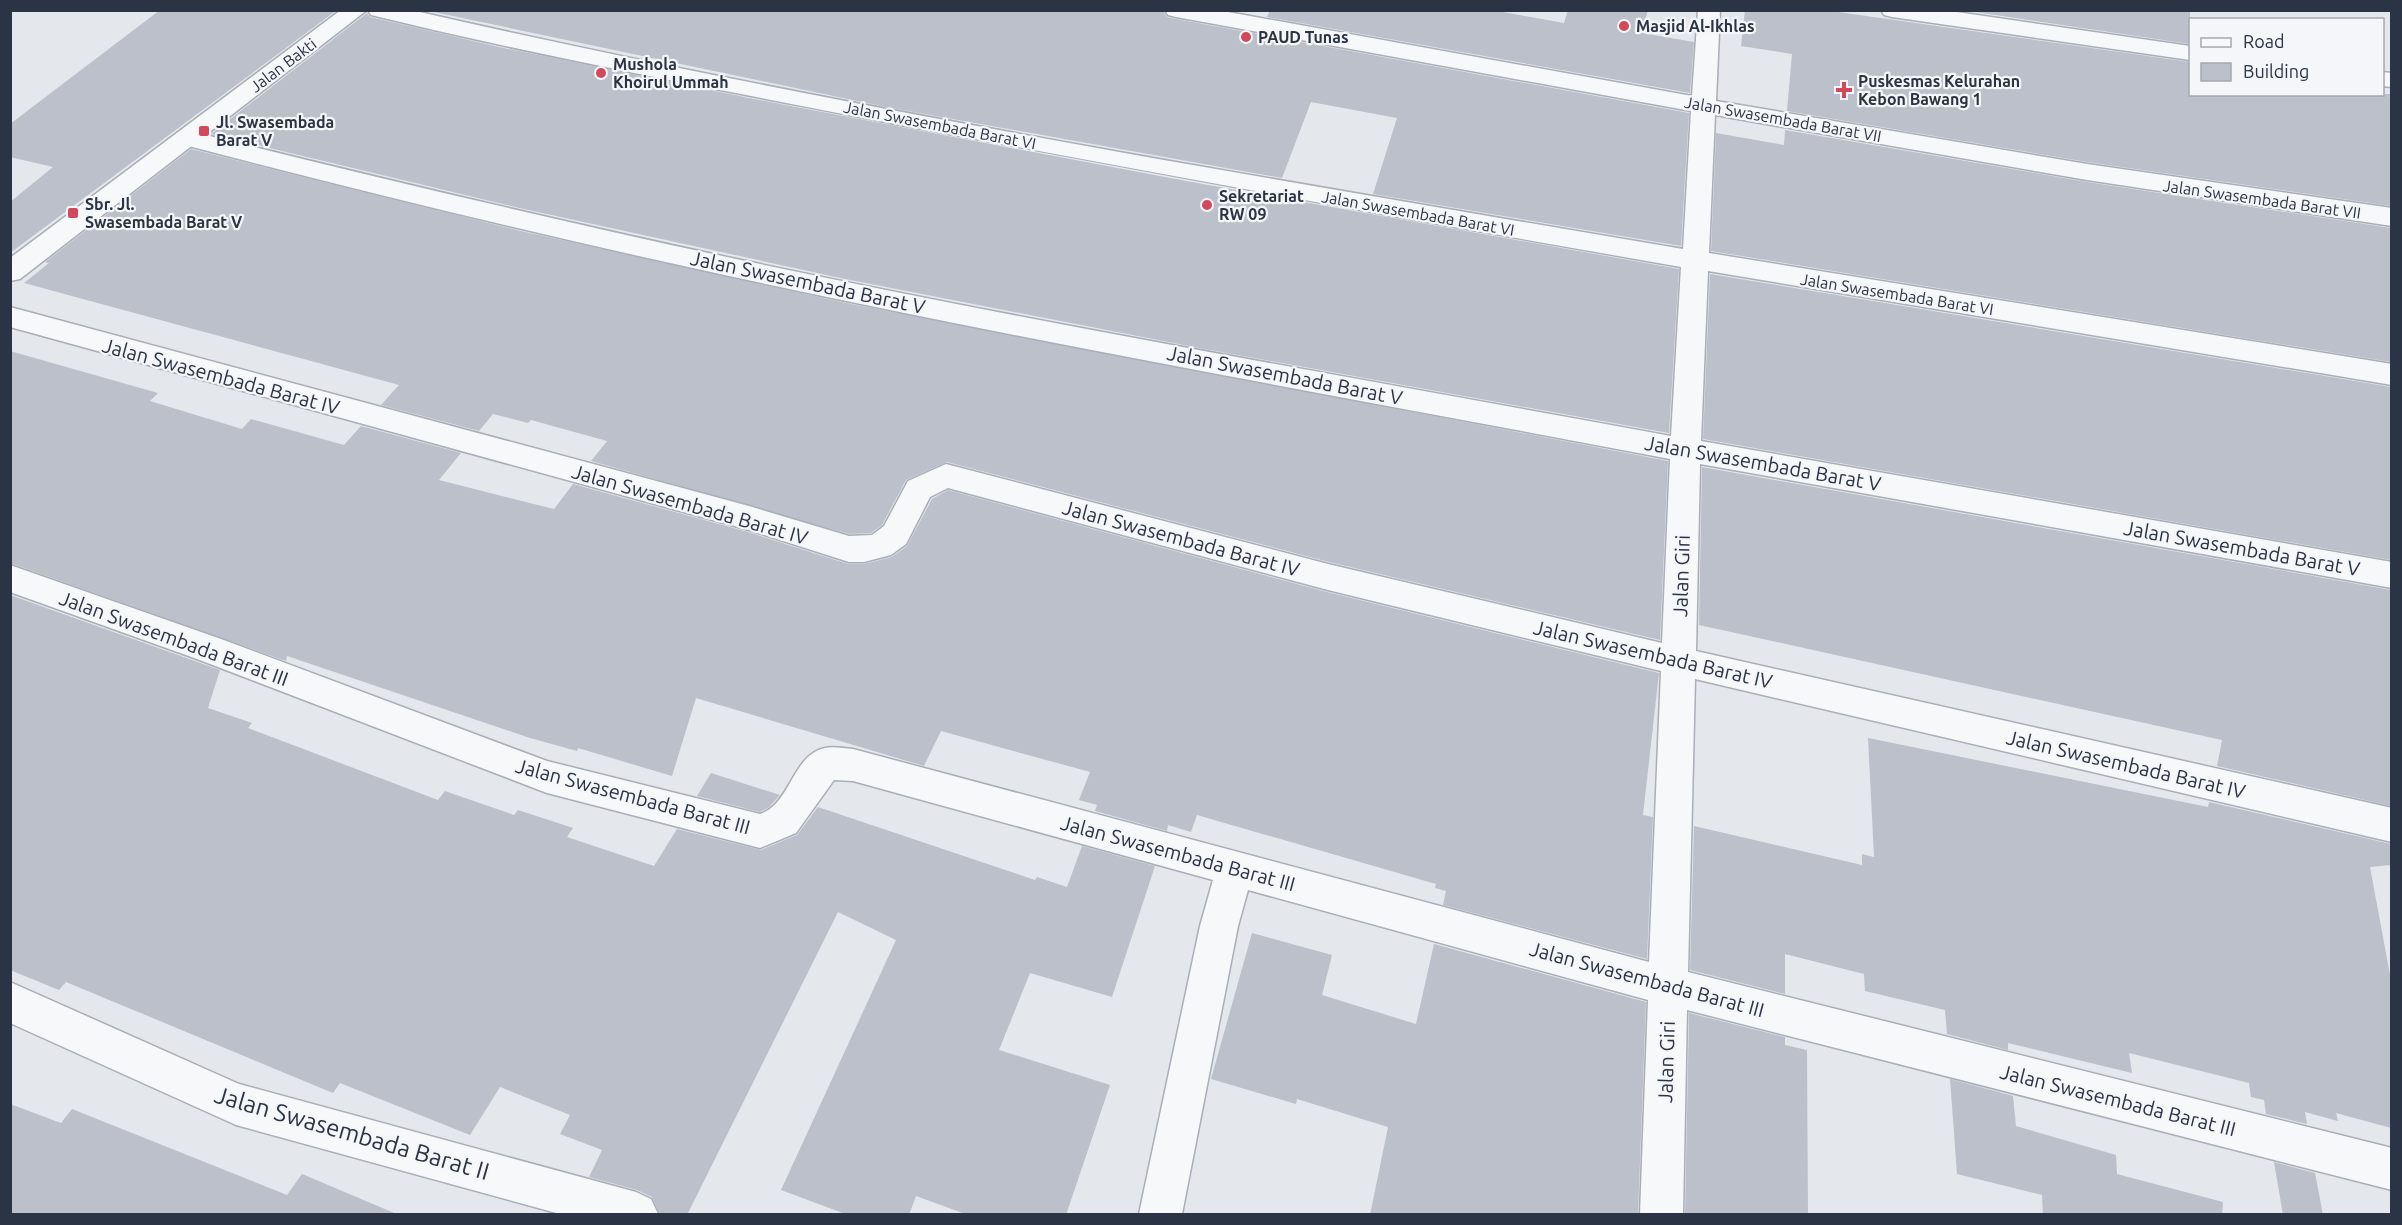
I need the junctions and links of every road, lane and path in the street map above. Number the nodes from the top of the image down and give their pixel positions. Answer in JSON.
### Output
{"nodes":[{"id":1,"x":356,"y":10,"type":"edge"},
{"id":2,"x":380,"y":10,"type":"edge"},
{"id":3,"x":1176,"y":10,"type":"edge"},
{"id":4,"x":1709,"y":10,"type":"edge"},
{"id":5,"x":1892,"y":10,"type":"edge"},
{"id":6,"x":2189,"y":52,"type":"edge"},
{"id":7,"x":1703,"y":105,"type":"junction"},
{"id":8,"x":186,"y":138,"type":"junction"},
{"id":9,"x":2391,"y":217,"type":"edge"},
{"id":10,"x":1694,"y":260,"type":"junction"},
{"id":11,"x":10,"y":272,"type":"edge"},
{"id":12,"x":10,"y":317,"type":"edge"},
{"id":13,"x":2391,"y":375,"type":"edge"},
{"id":14,"x":1685,"y":450,"type":"junction"},
{"id":15,"x":2391,"y":575,"type":"edge"},
{"id":16,"x":10,"y":578,"type":"edge"},
{"id":17,"x":1679,"y":661,"type":"junction"},
{"id":18,"x":2391,"y":825,"type":"edge"},
{"id":19,"x":1235,"y":868,"type":"junction"},
{"id":20,"x":1668,"y":986,"type":"junction"},
{"id":21,"x":10,"y":1002,"type":"edge"},
{"id":22,"x":2391,"y":1169,"type":"edge"},
{"id":23,"x":636,"y":1215,"type":"edge"},
{"id":24,"x":1160,"y":1215,"type":"edge"},
{"id":25,"x":1662,"y":1215,"type":"edge"}],
"edges":[{"from":1,"to":8,"type":"street","name":"Jalan Bakti"},
{"from":2,"to":10,"type":"street","name":"Jalan Swasembada Barat VI"},
{"from":3,"to":7,"type":"street","name":"Jalan Swasembada Barat VII"},
{"from":4,"to":7,"type":"street","name":"Jalan Giri"},
{"from":5,"to":6,"type":"street"},
{"from":7,"to":9,"type":"street","name":"Jalan Swasembada Barat VII"},
{"from":7,"to":10,"type":"street","name":"Jalan Giri"},
{"from":8,"to":11,"type":"street","name":"Jalan Bakti"},
{"from":8,"to":14,"type":"street","name":"Jalan Swasembada Barat V"},
{"from":10,"to":13,"type":"street","name":"Jalan Swasembada Barat VI"},
{"from":10,"to":14,"type":"street","name":"Jalan Giri"},
{"from":12,"to":17,"type":"street","name":"Jalan Swasembada Barat IV"},
{"from":14,"to":15,"type":"street","name":"Jalan Swasembada Barat V"},
{"from":14,"to":17,"type":"street","name":"Jalan Giri"},
{"from":16,"to":19,"type":"street","name":"Jalan Swasembada Barat III"},
{"from":17,"to":18,"type":"street","name":"Jalan Swasembada Barat IV"},
{"from":17,"to":20,"type":"street","name":"Jalan Giri"},
{"from":19,"to":20,"type":"street","name":"Jalan Swasembada Barat III"},
{"from":19,"to":24,"type":"street"},
{"from":20,"to":22,"type":"street","name":"Jalan Swasembada Barat III"},
{"from":20,"to":25,"type":"street","name":"Jalan Giri"},
{"from":21,"to":23,"type":"street","name":"Jalan Swasembada Barat II"}]}
